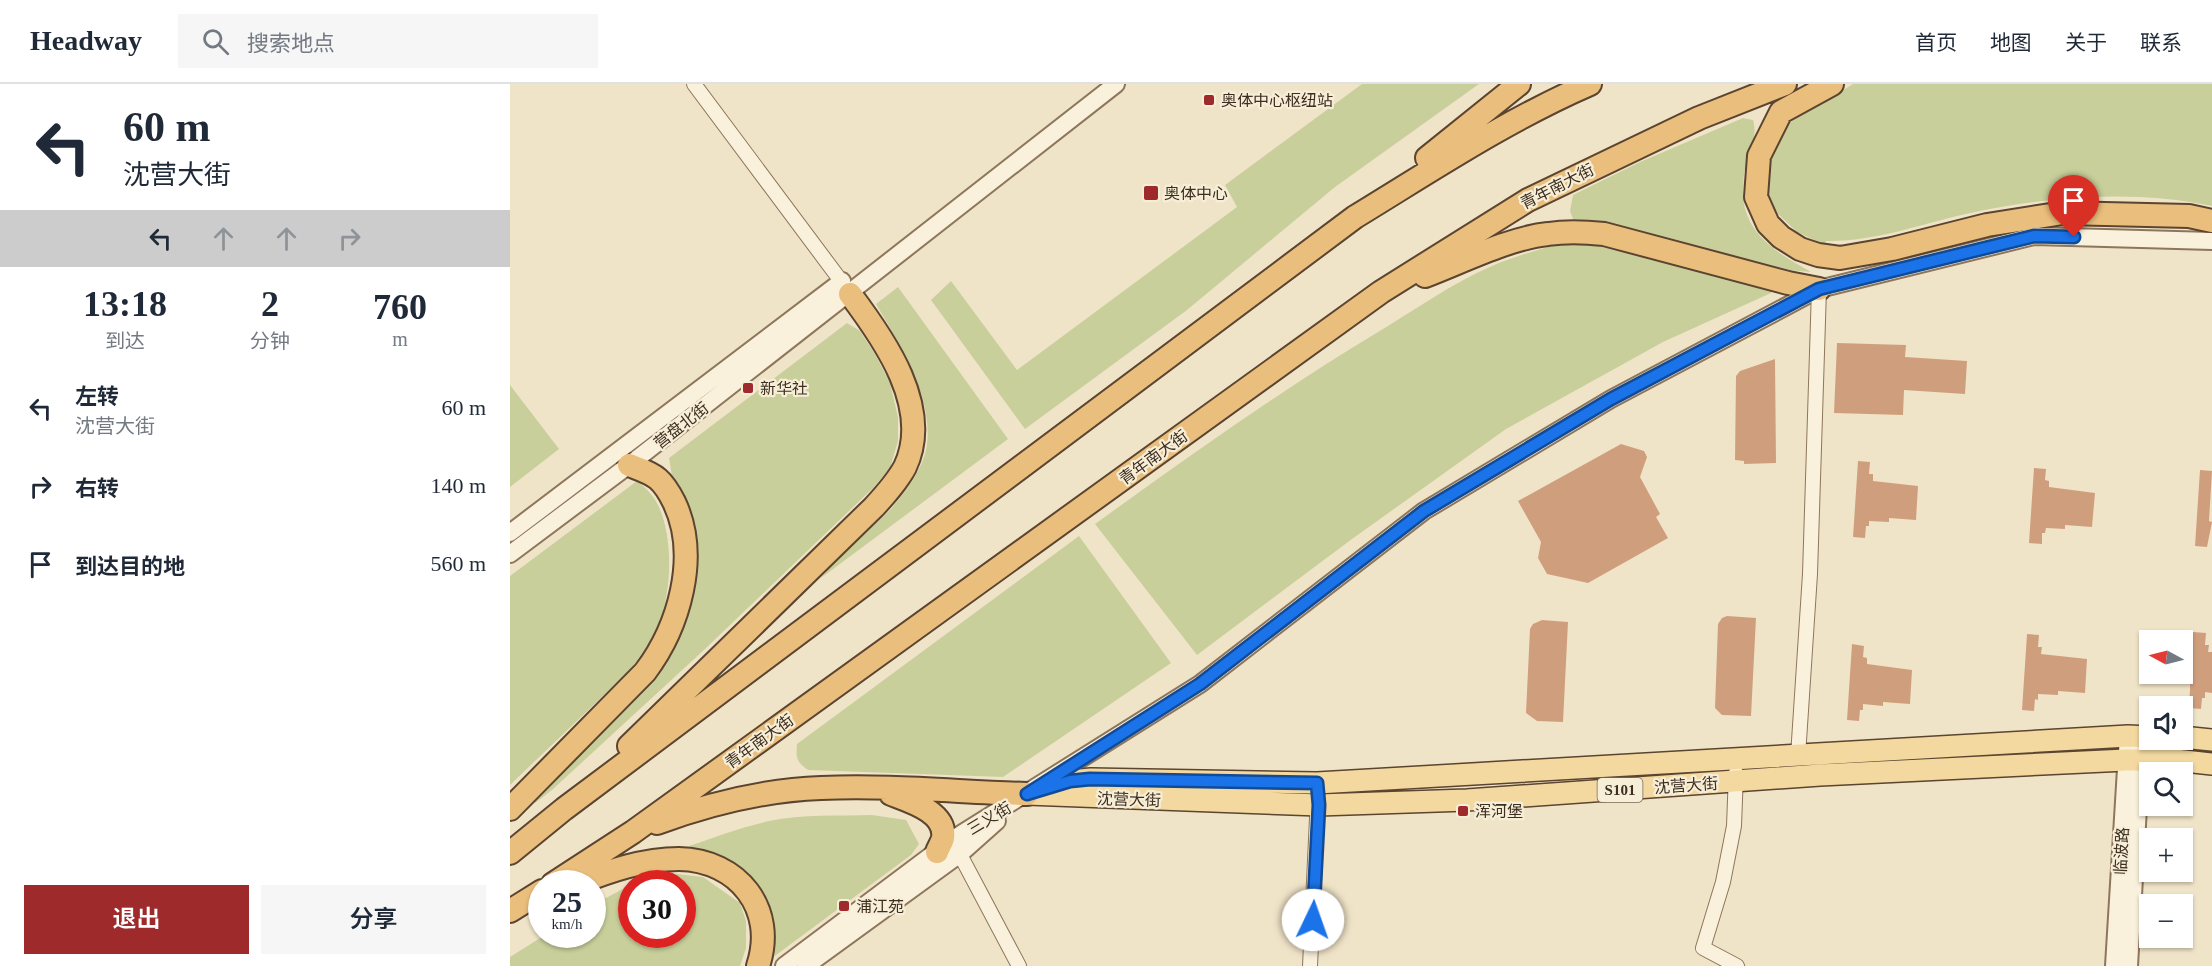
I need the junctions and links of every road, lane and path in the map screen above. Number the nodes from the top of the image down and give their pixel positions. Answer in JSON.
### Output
{"nodes":[{"id":1,"x":694,"y":84,"type":"edge"},
{"id":2,"x":1116,"y":84,"type":"edge"},
{"id":3,"x":1519,"y":84,"type":"edge"},
{"id":4,"x":1590,"y":84,"type":"edge"},
{"id":5,"x":1785,"y":84,"type":"edge"},
{"id":6,"x":1832,"y":84,"type":"edge"},
{"id":7,"x":1355,"y":217,"type":"junction"},
{"id":8,"x":2212,"y":221,"type":"edge"},
{"id":9,"x":2212,"y":241,"type":"edge"},
{"id":10,"x":846,"y":287,"type":"junction"},
{"id":11,"x":1819,"y":289,"type":"junction"},
{"id":12,"x":1381,"y":292,"type":"junction"},
{"id":13,"x":629,"y":465,"type":"junction"},
{"id":14,"x":510,"y":533,"type":"edge"},
{"id":15,"x":510,"y":554,"type":"edge"},
{"id":16,"x":2139,"y":737,"type":"edge"},
{"id":17,"x":2193,"y":738,"type":"edge"},
{"id":18,"x":2212,"y":740,"type":"edge"},
{"id":19,"x":2139,"y":741,"type":"edge"},
{"id":20,"x":1798,"y":756,"type":"junction"},
{"id":21,"x":1735,"y":759,"type":"junction"},
{"id":22,"x":2134,"y":760,"type":"junction"},
{"id":23,"x":2212,"y":764,"type":"edge"},
{"id":24,"x":1736,"y":782,"type":"junction"},
{"id":25,"x":1317,"y":783,"type":"junction"},
{"id":26,"x":879,"y":788,"type":"junction"},
{"id":27,"x":1027,"y":794,"type":"junction"},
{"id":28,"x":1319,"y":805,"type":"junction"},
{"id":29,"x":510,"y":809,"type":"edge"},
{"id":30,"x":564,"y":809,"type":"junction"},
{"id":31,"x":633,"y":832,"type":"junction"},
{"id":32,"x":950,"y":848,"type":"junction"},
{"id":33,"x":510,"y":853,"type":"edge"},
{"id":34,"x":575,"y":870,"type":"edge"},
{"id":35,"x":606,"y":872,"type":"edge"},
{"id":36,"x":758,"y":966,"type":"edge"},
{"id":37,"x":784,"y":966,"type":"edge"},
{"id":38,"x":806,"y":966,"type":"edge"},
{"id":39,"x":1018,"y":966,"type":"edge"},
{"id":40,"x":1310,"y":966,"type":"edge"},
{"id":41,"x":1737,"y":966,"type":"edge"},
{"id":42,"x":2114,"y":966,"type":"edge"},
{"id":43,"x":2129,"y":966,"type":"edge"}],
"edges":[{"from":1,"to":10,"type":"street"},
{"from":2,"to":10,"type":"street"},
{"from":3,"to":7,"type":"highway"},
{"from":4,"to":7,"type":"highway"},
{"from":5,"to":12,"type":"highway","name":"青年南大街"},
{"from":6,"to":8,"type":"highway"},
{"from":7,"to":30,"type":"highway"},
{"from":9,"to":11,"type":"street","name":"三义街"},
{"from":10,"to":13,"type":"street","name":"营盘北街"},
{"from":10,"to":14,"type":"street","name":"营盘北街"},
{"from":10,"to":30,"type":"highway"},
{"from":11,"to":12,"type":"highway"},
{"from":11,"to":20,"type":"street"},
{"from":11,"to":27,"type":"street","name":"三义街"},
{"from":12,"to":31,"type":"highway","name":"青年南大街"},
{"from":13,"to":15,"type":"street","name":"营盘北街"},
{"from":13,"to":29,"type":"highway"},
{"from":16,"to":20,"type":"main road","name":"沈营大街","number":"S101"},
{"from":17,"to":18,"type":"main road"},
{"from":19,"to":22,"type":"street"},
{"from":20,"to":21,"type":"main road","name":"沈营大街","number":"S101"},
{"from":21,"to":24,"type":"street"},
{"from":21,"to":25,"type":"main road","name":"沈营大街","number":"S101"},
{"from":22,"to":23,"type":"main road","name":"沈营大街","number":"S101"},
{"from":22,"to":24,"type":"main road","name":"沈营大街","number":"S101"},
{"from":22,"to":42,"type":"street","name":"临波路"},
{"from":22,"to":43,"type":"street"},
{"from":24,"to":28,"type":"main road","name":"沈营大街","number":"S101"},
{"from":24,"to":41,"type":"street"},
{"from":25,"to":27,"type":"main road","name":"沈营大街","number":"S101"},
{"from":25,"to":28,"type":"street"},
{"from":26,"to":27,"type":"highway"},
{"from":26,"to":31,"type":"highway"},
{"from":26,"to":32,"type":"highway"},
{"from":27,"to":28,"type":"main road","name":"沈营大街","number":"S101"},
{"from":27,"to":32,"type":"street","name":"三义街"},
{"from":28,"to":40,"type":"street"},
{"from":30,"to":33,"type":"highway"},
{"from":31,"to":34,"type":"highway","name":"青年南大街"},
{"from":32,"to":37,"type":"street","name":"三义街"},
{"from":32,"to":38,"type":"street","name":"三义街"},
{"from":32,"to":39,"type":"street"},
{"from":35,"to":36,"type":"highway"}]}
